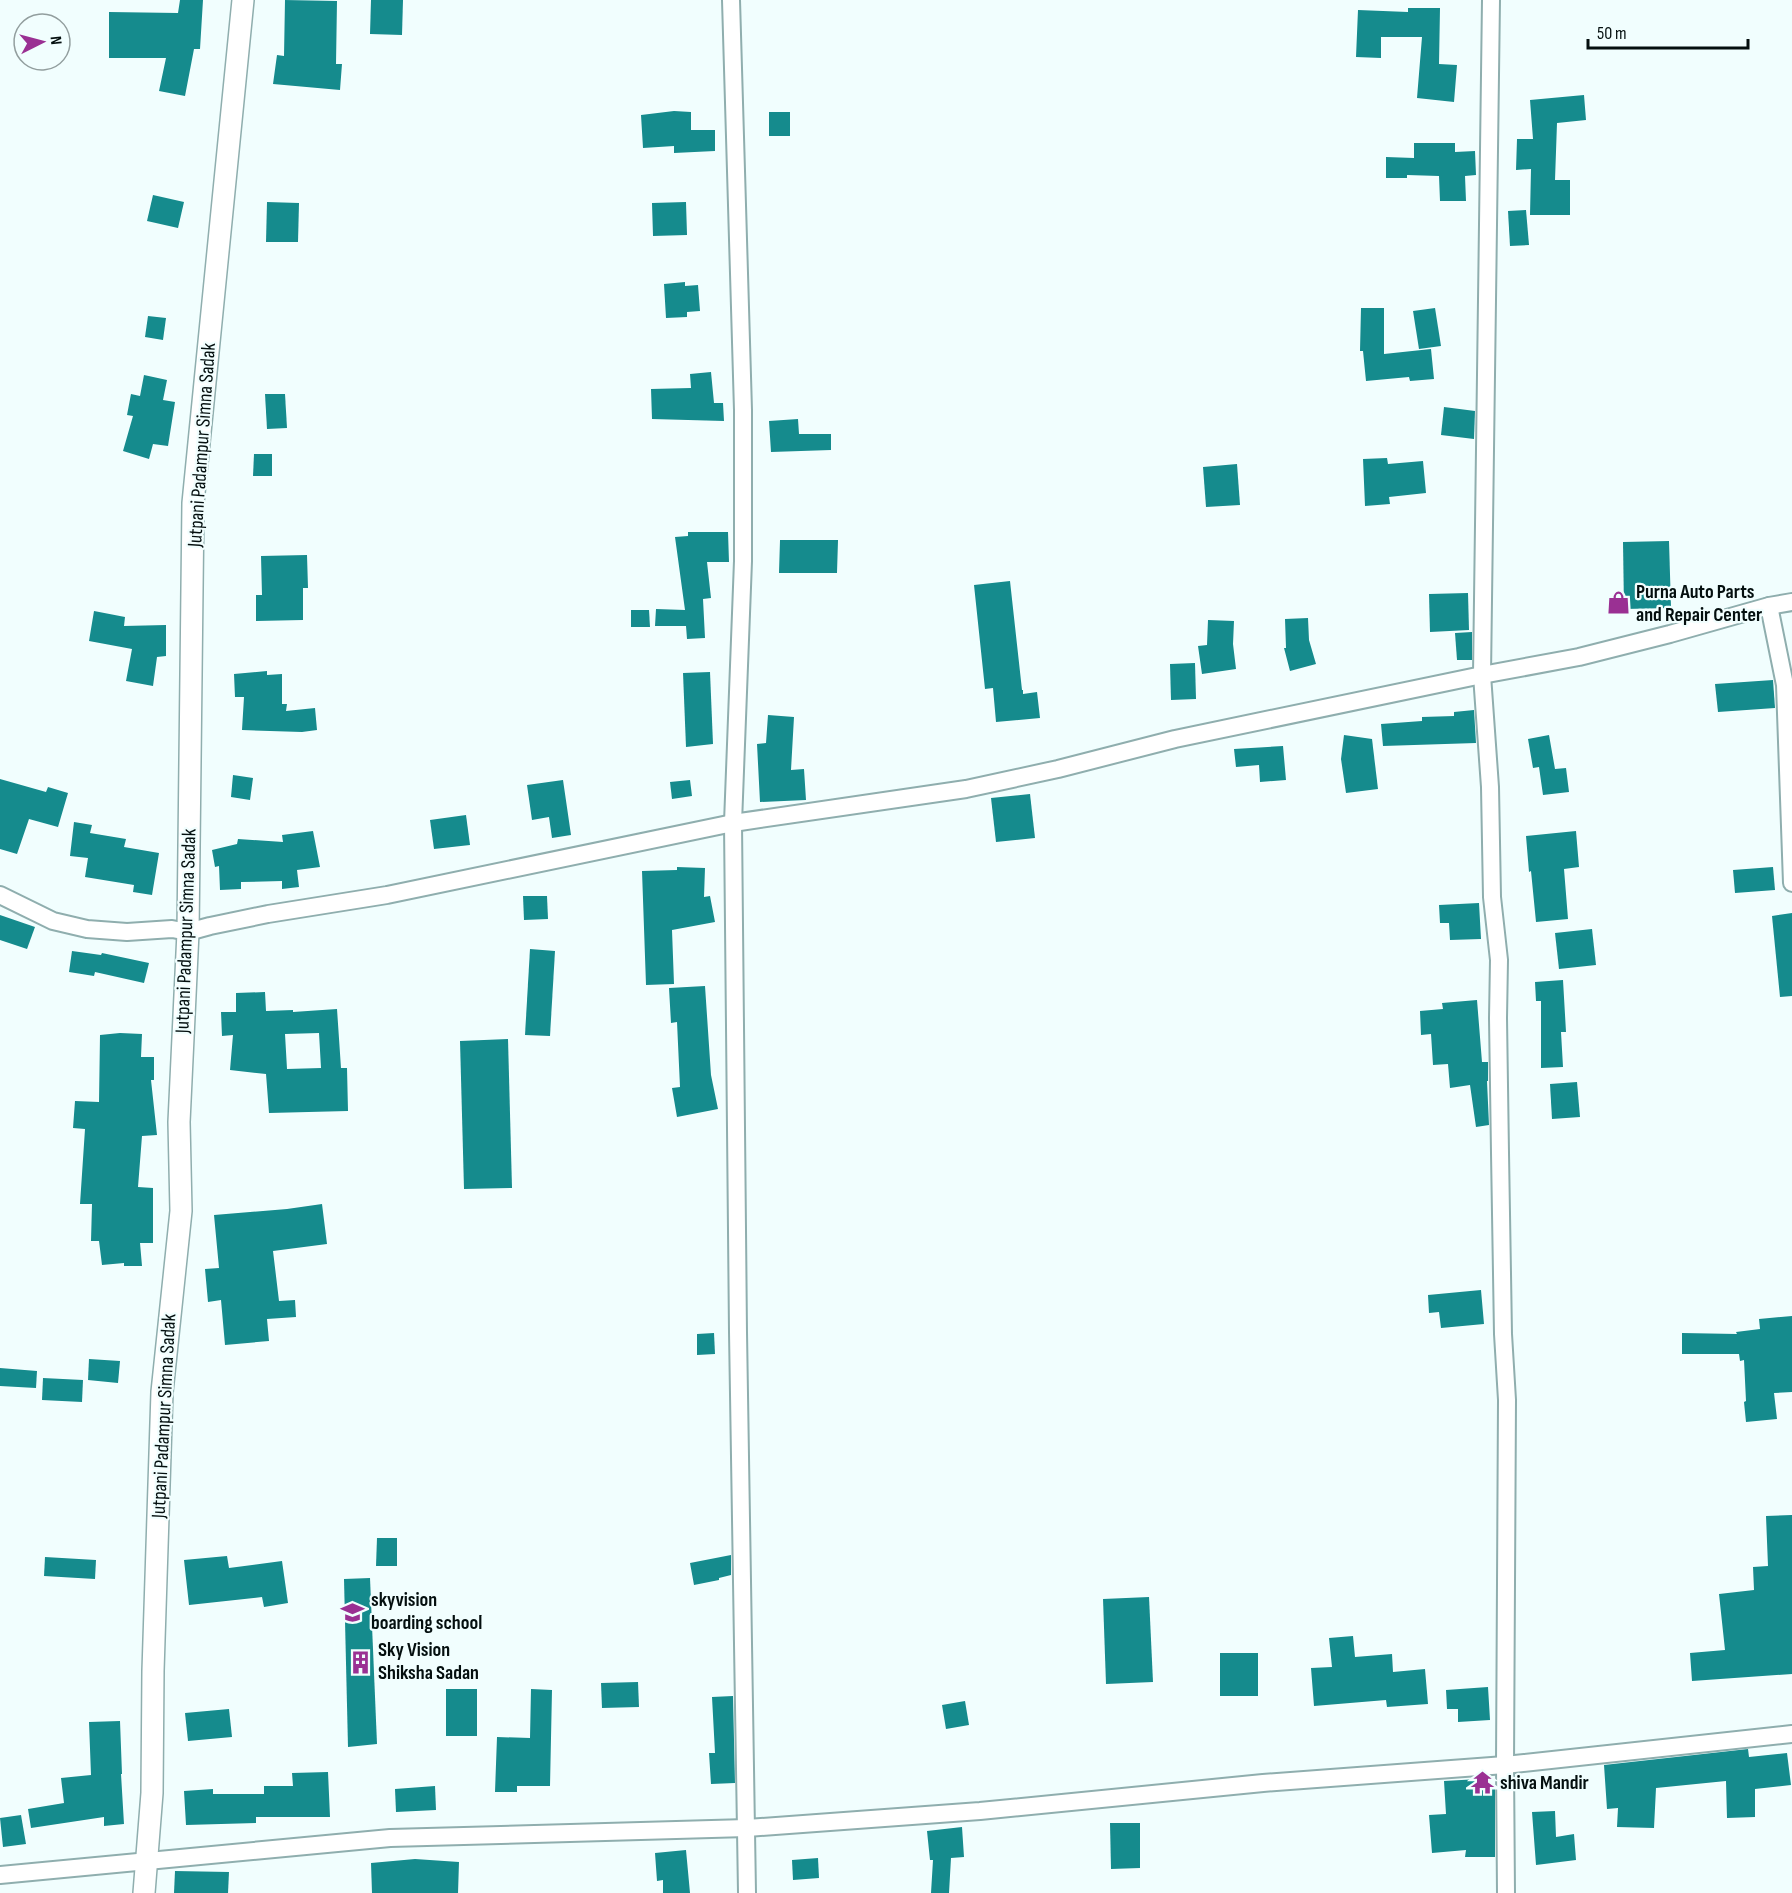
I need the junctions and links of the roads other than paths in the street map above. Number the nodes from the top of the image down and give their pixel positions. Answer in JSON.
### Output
{"nodes":[{"id":1,"x":243,"y":0,"type":"edge"},
{"id":2,"x":731,"y":0,"type":"edge"},
{"id":3,"x":1491,"y":0,"type":"edge"},
{"id":4,"x":1792,"y":602,"type":"edge"},
{"id":5,"x":1769,"y":606,"type":"junction"},
{"id":6,"x":1482,"y":675,"type":"junction"},
{"id":7,"x":733,"y":823,"type":"junction"},
{"id":8,"x":1792,"y":883,"type":"edge"},
{"id":9,"x":0,"y":895,"type":"edge"},
{"id":10,"x":188,"y":932,"type":"junction"},
{"id":11,"x":1792,"y":1734,"type":"edge"},
{"id":12,"x":1505,"y":1765,"type":"junction"},
{"id":13,"x":747,"y":1828,"type":"junction"},
{"id":14,"x":145,"y":1862,"type":"junction"},
{"id":15,"x":0,"y":1875,"type":"edge"},
{"id":16,"x":144,"y":1893,"type":"edge"},
{"id":17,"x":747,"y":1893,"type":"edge"},
{"id":18,"x":1506,"y":1893,"type":"edge"}],
"edges":[{"from":1,"to":10,"type":"street","name":"Jutpani Padampur Simna Sadak"},
{"from":2,"to":7,"type":"street"},
{"from":3,"to":6,"type":"street"},
{"from":4,"to":5,"type":"street"},
{"from":5,"to":6,"type":"street"},
{"from":5,"to":8,"type":"street"},
{"from":6,"to":7,"type":"street"},
{"from":6,"to":12,"type":"street"},
{"from":7,"to":10,"type":"street"},
{"from":7,"to":13,"type":"street"},
{"from":9,"to":10,"type":"street"},
{"from":10,"to":14,"type":"street","name":"Jutpani Padampur Simna Sadak"},
{"from":11,"to":12,"type":"street"},
{"from":12,"to":13,"type":"street"},
{"from":12,"to":18,"type":"street"},
{"from":13,"to":14,"type":"street"},
{"from":13,"to":17,"type":"street"},
{"from":14,"to":15,"type":"street"},
{"from":14,"to":16,"type":"street","name":"Jutpani Padampur Simna Sadak"}]}
